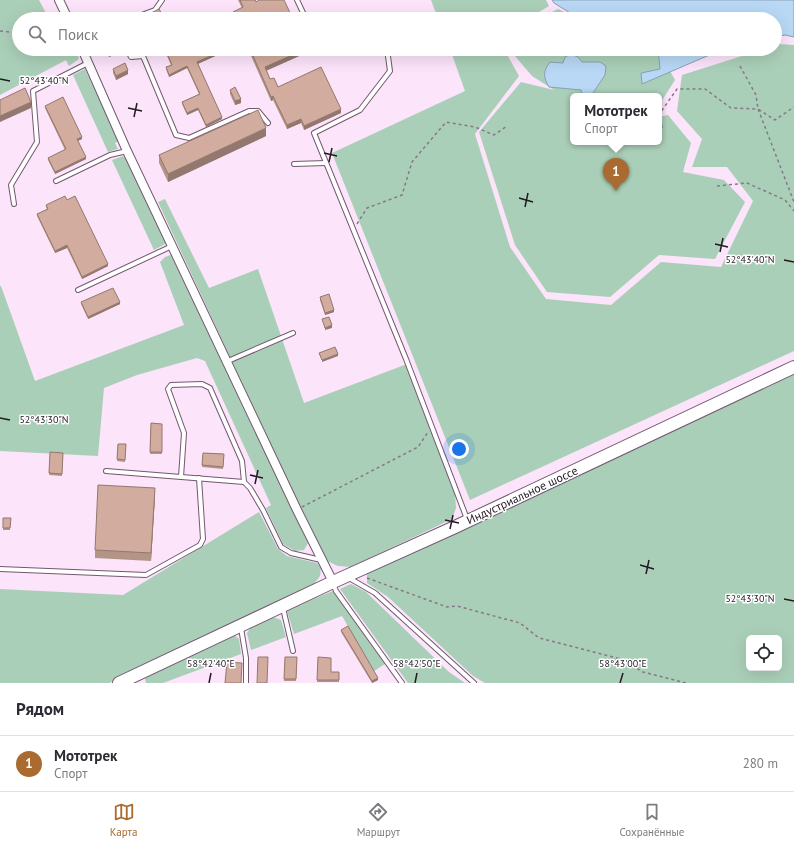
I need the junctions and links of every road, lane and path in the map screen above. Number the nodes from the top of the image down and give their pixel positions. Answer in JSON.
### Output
{"nodes":[{"id":1,"x":59,"y":0,"type":"edge"},
{"id":2,"x":162,"y":0,"type":"edge"},
{"id":3,"x":297,"y":0,"type":"edge"},
{"id":4,"x":65,"y":12,"type":"edge"},
{"id":5,"x":150,"y":12,"type":"edge"},
{"id":6,"x":303,"y":12,"type":"edge"},
{"id":7,"x":0,"y":31,"type":"edge"},
{"id":8,"x":12,"y":32,"type":"edge"},
{"id":9,"x":85,"y":56,"type":"edge"},
{"id":10,"x":130,"y":56,"type":"edge"},
{"id":11,"x":143,"y":56,"type":"edge"},
{"id":12,"x":143,"y":56,"type":"edge"},
{"id":13,"x":388,"y":56,"type":"edge"},
{"id":14,"x":88,"y":63,"type":"junction"},
{"id":15,"x":740,"y":66,"type":"dead end"},
{"id":16,"x":794,"y":107,"type":"edge"},
{"id":17,"x":758,"y":109,"type":"junction"},
{"id":18,"x":662,"y":110,"type":"edge"},
{"id":19,"x":268,"y":123,"type":"dead end"},
{"id":20,"x":507,"y":126,"type":"dead end"},
{"id":21,"x":127,"y":151,"type":"junction"},
{"id":22,"x":326,"y":163,"type":"junction"},
{"id":23,"x":294,"y":164,"type":"dead end"},
{"id":24,"x":56,"y":181,"type":"dead end"},
{"id":25,"x":717,"y":186,"type":"dead end"},
{"id":26,"x":794,"y":202,"type":"edge"},
{"id":27,"x":14,"y":204,"type":"dead end"},
{"id":28,"x":794,"y":211,"type":"edge"},
{"id":29,"x":353,"y":229,"type":"junction"},
{"id":30,"x":172,"y":246,"type":"junction"},
{"id":31,"x":78,"y":290,"type":"dead end"},
{"id":32,"x":293,"y":333,"type":"dead end"},
{"id":33,"x":228,"y":361,"type":"junction"},
{"id":34,"x":794,"y":367,"type":"edge"},
{"id":35,"x":432,"y":425,"type":"junction"},
{"id":36,"x":106,"y":471,"type":"dead end"},
{"id":37,"x":181,"y":477,"type":"junction"},
{"id":38,"x":199,"y":478,"type":"junction"},
{"id":39,"x":244,"y":482,"type":"junction"},
{"id":40,"x":297,"y":510,"type":"junction"},
{"id":41,"x":468,"y":521,"type":"junction"},
{"id":42,"x":321,"y":560,"type":"junction"},
{"id":43,"x":0,"y":569,"type":"edge"},
{"id":44,"x":345,"y":576,"type":"junction"},
{"id":45,"x":367,"y":578,"type":"dead end"},
{"id":46,"x":333,"y":582,"type":"junction"},
{"id":47,"x":282,"y":606,"type":"junction"},
{"id":48,"x":240,"y":626,"type":"junction"},
{"id":49,"x":293,"y":651,"type":"dead end"},
{"id":50,"x":119,"y":683,"type":"edge"},
{"id":51,"x":246,"y":683,"type":"edge"},
{"id":52,"x":402,"y":683,"type":"edge"},
{"id":53,"x":474,"y":683,"type":"edge"},
{"id":54,"x":686,"y":683,"type":"edge"}],
"edges":[{"from":1,"to":4,"type":"street"},
{"from":2,"to":5,"type":"lane"},
{"from":3,"to":6,"type":"lane"},
{"from":7,"to":8,"type":"path"},
{"from":9,"to":14,"type":"street"},
{"from":10,"to":11,"type":"lane"},
{"from":12,"to":19,"type":"lane"},
{"from":13,"to":22,"type":"lane"},
{"from":14,"to":21,"type":"street"},
{"from":14,"to":27,"type":"lane"},
{"from":15,"to":17,"type":"path"},
{"from":16,"to":17,"type":"path"},
{"from":17,"to":18,"type":"path"},
{"from":17,"to":26,"type":"path"},
{"from":20,"to":29,"type":"path"},
{"from":21,"to":24,"type":"lane"},
{"from":21,"to":30,"type":"street"},
{"from":22,"to":23,"type":"lane"},
{"from":22,"to":29,"type":"lane"},
{"from":25,"to":28,"type":"path"},
{"from":29,"to":35,"type":"lane"},
{"from":30,"to":31,"type":"lane"},
{"from":30,"to":33,"type":"street"},
{"from":32,"to":33,"type":"lane"},
{"from":33,"to":40,"type":"street"},
{"from":34,"to":41,"type":"main road","name":"Индустриальное шоссе"},
{"from":35,"to":40,"type":"path"},
{"from":35,"to":41,"type":"lane"},
{"from":36,"to":37,"type":"lane"},
{"from":37,"to":38,"type":"lane"},
{"from":37,"to":39,"type":"lane"},
{"from":38,"to":39,"type":"lane"},
{"from":38,"to":43,"type":"lane"},
{"from":39,"to":42,"type":"lane"},
{"from":40,"to":42,"type":"street"},
{"from":41,"to":44,"type":"main road","name":"Индустриальное шоссе"},
{"from":42,"to":46,"type":"street"},
{"from":44,"to":46,"type":"main road","name":"Индустриальное шоссе"},
{"from":44,"to":53,"type":"lane"},
{"from":45,"to":54,"type":"path"},
{"from":46,"to":47,"type":"main road","name":"Индустриальное шоссе"},
{"from":46,"to":52,"type":"lane"},
{"from":47,"to":48,"type":"main road","name":"Индустриальное шоссе"},
{"from":47,"to":49,"type":"lane"},
{"from":48,"to":50,"type":"main road","name":"Индустриальное шоссе"},
{"from":48,"to":51,"type":"lane"}]}
